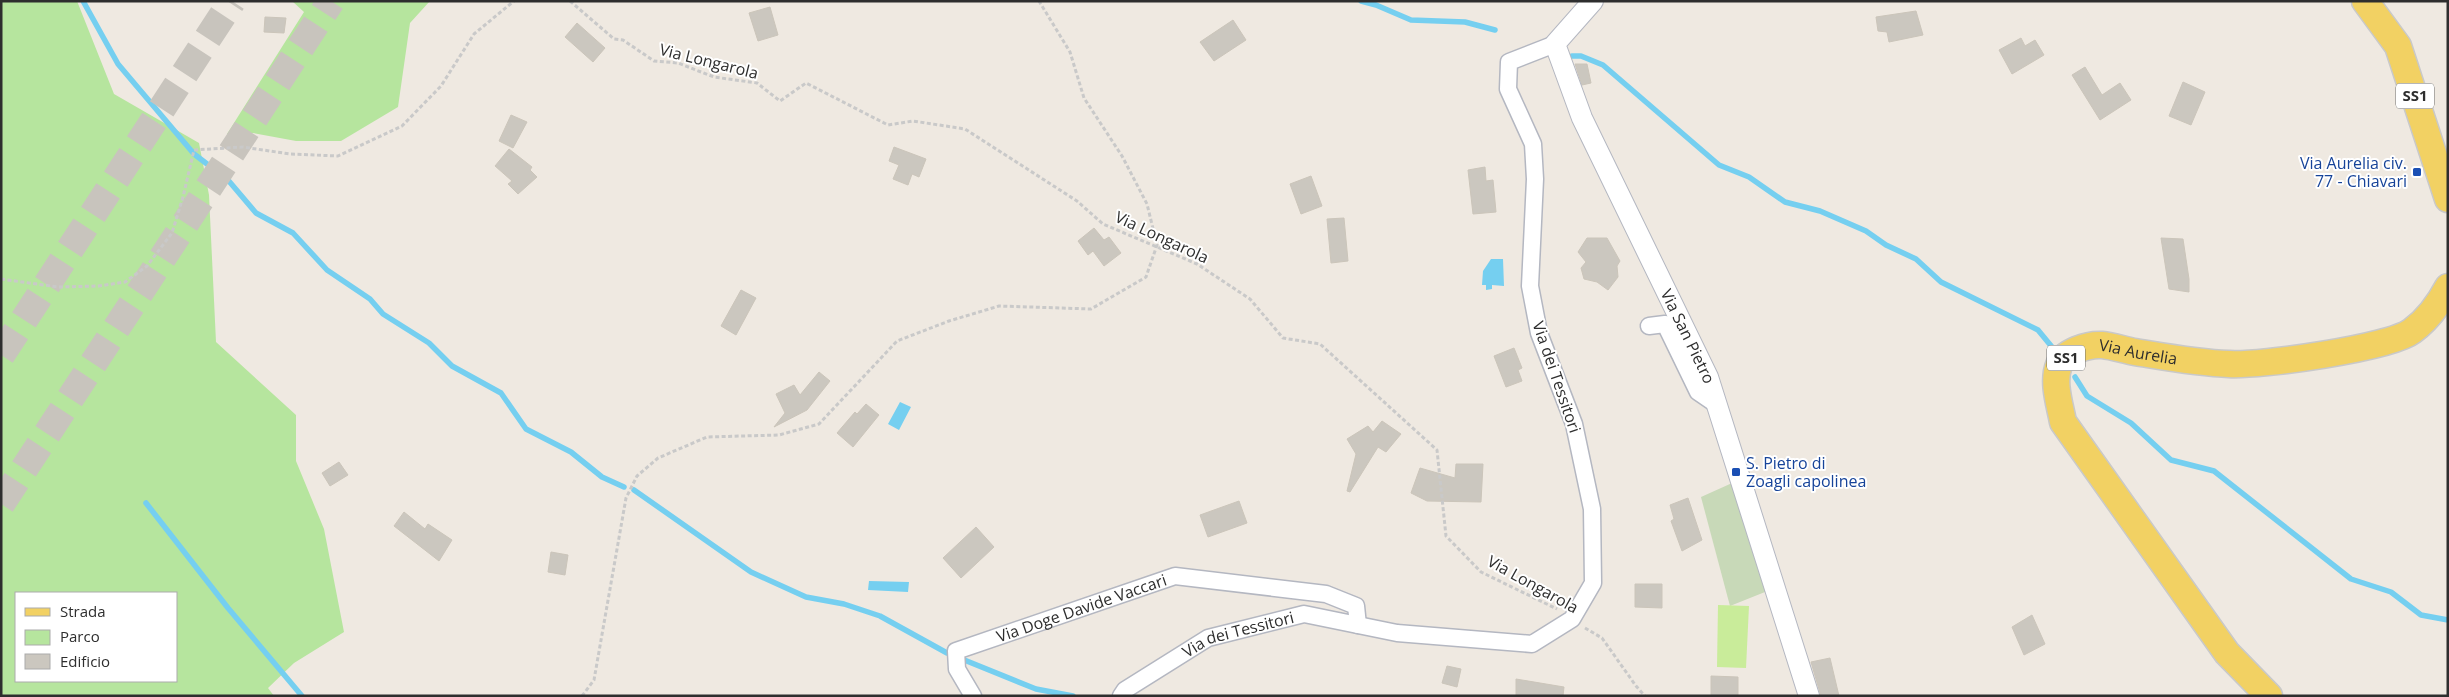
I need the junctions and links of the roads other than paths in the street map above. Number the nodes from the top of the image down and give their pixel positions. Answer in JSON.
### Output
{"nodes":[{"id":1,"x":1593,"y":1,"type":"edge"},
{"id":2,"x":2365,"y":1,"type":"edge"},
{"id":3,"x":1555,"y":44,"type":"junction"},
{"id":4,"x":2448,"y":199,"type":"edge"},
{"id":5,"x":2448,"y":288,"type":"edge"},
{"id":6,"x":1649,"y":326,"type":"dead end"},
{"id":7,"x":1717,"y":405,"type":"junction"},
{"id":8,"x":1358,"y":625,"type":"junction"},
{"id":9,"x":1124,"y":694,"type":"edge"},
{"id":10,"x":973,"y":696,"type":"edge"},
{"id":11,"x":1809,"y":696,"type":"edge"},
{"id":12,"x":2269,"y":696,"type":"edge"}],
"edges":[{"from":1,"to":3,"type":"street"},
{"from":2,"to":4,"type":"main road","number":"SS1"},
{"from":3,"to":7,"type":"street","name":"Via San Pietro"},
{"from":3,"to":8,"type":"street","name":"Via dei Tessitori"},
{"from":5,"to":12,"type":"main road","name":"Via Aurelia","number":"SS1"},
{"from":6,"to":7,"type":"street"},
{"from":7,"to":11,"type":"street","name":"Via San Pietro"},
{"from":8,"to":9,"type":"street","name":"Via dei Tessitori"},
{"from":8,"to":10,"type":"street","name":"Via Doge Davide Vaccari"}]}
